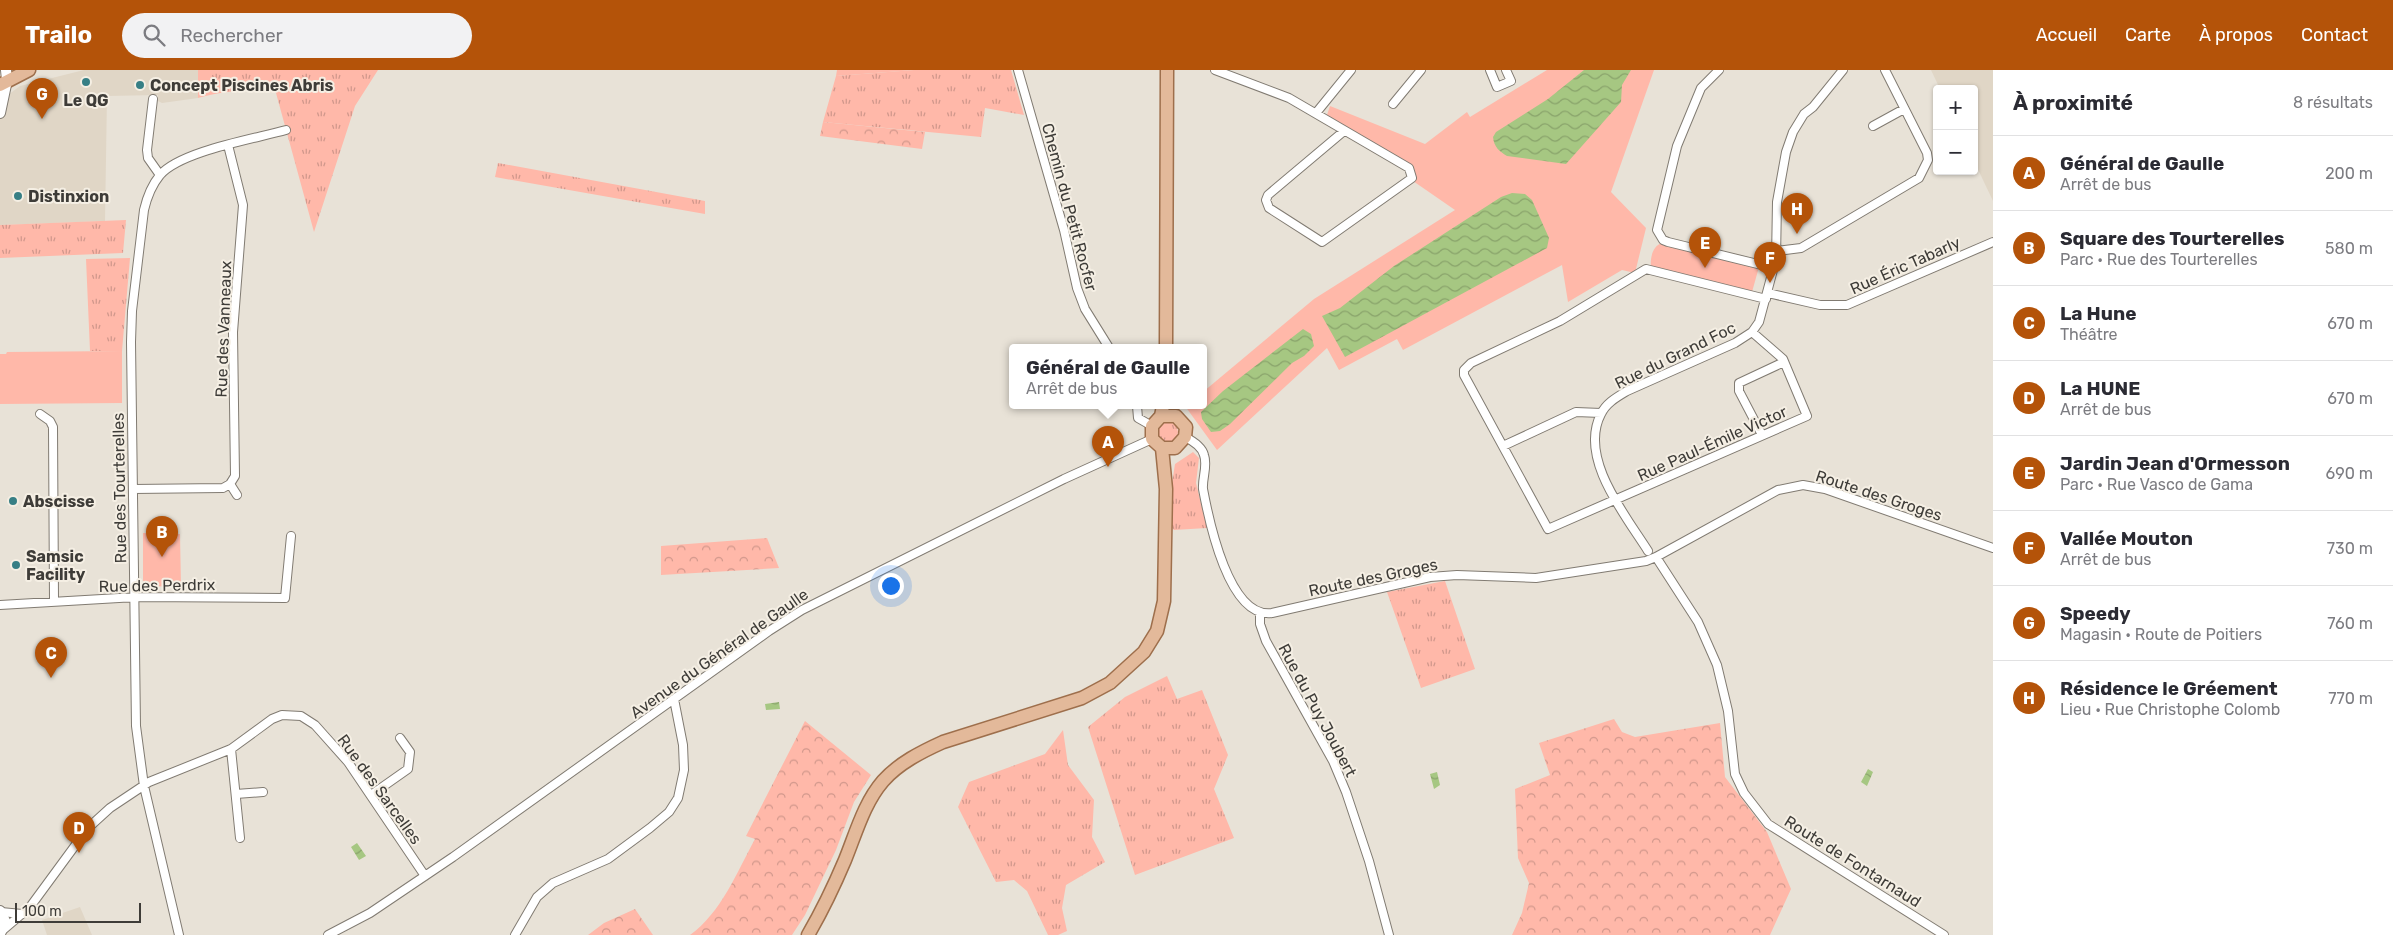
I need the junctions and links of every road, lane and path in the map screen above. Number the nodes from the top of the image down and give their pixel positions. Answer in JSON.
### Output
{"nodes":[{"id":1,"x":29,"y":70,"type":"edge"},
{"id":2,"x":1018,"y":70,"type":"edge"},
{"id":3,"x":1167,"y":70,"type":"edge"},
{"id":4,"x":1215,"y":70,"type":"edge"},
{"id":5,"x":1351,"y":70,"type":"edge"},
{"id":6,"x":1421,"y":70,"type":"edge"},
{"id":7,"x":1506,"y":70,"type":"edge"},
{"id":8,"x":1719,"y":70,"type":"edge"},
{"id":9,"x":1843,"y":70,"type":"edge"},
{"id":10,"x":1885,"y":70,"type":"edge"},
{"id":11,"x":1493,"y":71,"type":"edge"},
{"id":12,"x":4,"y":75,"type":"edge"},
{"id":13,"x":153,"y":98,"type":"dead end"},
{"id":14,"x":1393,"y":104,"type":"dead end"},
{"id":15,"x":1904,"y":109,"type":"junction"},
{"id":16,"x":0,"y":113,"type":"edge"},
{"id":17,"x":1316,"y":113,"type":"junction"},
{"id":18,"x":1873,"y":126,"type":"dead end"},
{"id":19,"x":286,"y":130,"type":"dead end"},
{"id":20,"x":1344,"y":132,"type":"junction"},
{"id":21,"x":228,"y":146,"type":"junction"},
{"id":22,"x":160,"y":175,"type":"junction"},
{"id":23,"x":1993,"y":242,"type":"edge"},
{"id":24,"x":1777,"y":251,"type":"junction"},
{"id":25,"x":1774,"y":268,"type":"junction"},
{"id":26,"x":1767,"y":296,"type":"junction"},
{"id":27,"x":1752,"y":332,"type":"junction"},
{"id":28,"x":1106,"y":344,"type":"edge"},
{"id":29,"x":1166,"y":344,"type":"edge"},
{"id":30,"x":1784,"y":362,"type":"junction"},
{"id":31,"x":1137,"y":409,"type":"edge"},
{"id":32,"x":1162,"y":411,"type":"edge"},
{"id":33,"x":1174,"y":411,"type":"edge"},
{"id":34,"x":1601,"y":413,"type":"junction"},
{"id":35,"x":40,"y":414,"type":"dead end"},
{"id":36,"x":1152,"y":426,"type":"junction"},
{"id":37,"x":1762,"y":435,"type":"junction"},
{"id":38,"x":1185,"y":437,"type":"junction"},
{"id":39,"x":1152,"y":439,"type":"junction"},
{"id":40,"x":1503,"y":446,"type":"junction"},
{"id":41,"x":1168,"y":448,"type":"junction"},
{"id":42,"x":230,"y":484,"type":"junction"},
{"id":43,"x":133,"y":489,"type":"junction"},
{"id":44,"x":237,"y":495,"type":"dead end"},
{"id":45,"x":1615,"y":500,"type":"junction"},
{"id":46,"x":291,"y":536,"type":"dead end"},
{"id":47,"x":1993,"y":548,"type":"edge"},
{"id":48,"x":1648,"y":552,"type":"dead end"},
{"id":49,"x":1656,"y":557,"type":"junction"},
{"id":50,"x":136,"y":597,"type":"junction"},
{"id":51,"x":54,"y":601,"type":"junction"},
{"id":52,"x":0,"y":605,"type":"edge"},
{"id":53,"x":1260,"y":613,"type":"junction"},
{"id":54,"x":674,"y":699,"type":"junction"},
{"id":55,"x":400,"y":738,"type":"dead end"},
{"id":56,"x":232,"y":749,"type":"junction"},
{"id":57,"x":144,"y":786,"type":"junction"},
{"id":58,"x":263,"y":792,"type":"dead end"},
{"id":59,"x":236,"y":794,"type":"junction"},
{"id":60,"x":371,"y":795,"type":"junction"},
{"id":61,"x":240,"y":838,"type":"dead end"},
{"id":62,"x":425,"y":876,"type":"junction"},
{"id":63,"x":0,"y":912,"type":"edge"},
{"id":64,"x":22,"y":914,"type":"junction"},
{"id":65,"x":1,"y":932,"type":"edge"},
{"id":66,"x":179,"y":935,"type":"edge"},
{"id":67,"x":328,"y":935,"type":"edge"},
{"id":68,"x":515,"y":935,"type":"edge"},
{"id":69,"x":808,"y":935,"type":"edge"},
{"id":70,"x":1389,"y":935,"type":"edge"},
{"id":71,"x":1944,"y":935,"type":"edge"}],
"edges":[{"from":1,"to":12,"type":"main road"},
{"from":2,"to":28,"type":"street","name":"Chemin du Petit Rocfer"},
{"from":3,"to":29,"type":"main road"},
{"from":4,"to":17,"type":"street"},
{"from":5,"to":17,"type":"street"},
{"from":6,"to":14,"type":"street"},
{"from":7,"to":11,"type":"street"},
{"from":8,"to":25,"type":"street"},
{"from":9,"to":24,"type":"street","name":"Rue du Grand Foc"},
{"from":10,"to":15,"type":"street"},
{"from":12,"to":16,"type":"street"},
{"from":13,"to":22,"type":"street"},
{"from":15,"to":18,"type":"street"},
{"from":15,"to":24,"type":"street"},
{"from":17,"to":20,"type":"street"},
{"from":19,"to":21,"type":"street","name":"Rue des Tourterelles"},
{"from":20,"to":20,"type":"street"},
{"from":21,"to":22,"type":"street","name":"Rue des Tourterelles"},
{"from":21,"to":42,"type":"street","name":"Rue des Vanneaux"},
{"from":22,"to":43,"type":"street","name":"Rue des Tourterelles"},
{"from":23,"to":26,"type":"street","name":"Rue Éric Tabarly"},
{"from":24,"to":25,"type":"street","name":"Rue du Grand Foc"},
{"from":25,"to":26,"type":"street","name":"Rue du Grand Foc"},
{"from":26,"to":27,"type":"street","name":"Rue du Grand Foc"},
{"from":26,"to":40,"type":"street","name":"Rue Éric Tabarly"},
{"from":27,"to":30,"type":"street","name":"Rue Paul-Émile Victor"},
{"from":27,"to":34,"type":"street","name":"Rue du Grand Foc"},
{"from":30,"to":37,"type":"street"},
{"from":30,"to":37,"type":"street","name":"Rue Paul-Émile Victor"},
{"from":31,"to":36,"type":"street"},
{"from":32,"to":33,"type":"main road"},
{"from":32,"to":36,"type":"main road"},
{"from":33,"to":38,"type":"main road"},
{"from":34,"to":40,"type":"street"},
{"from":34,"to":45,"type":"street"},
{"from":35,"to":51,"type":"street"},
{"from":36,"to":39,"type":"main road"},
{"from":37,"to":45,"type":"street","name":"Rue Paul-Émile Victor"},
{"from":38,"to":41,"type":"main road"},
{"from":38,"to":53,"type":"street"},
{"from":39,"to":41,"type":"main road"},
{"from":39,"to":54,"type":"street","name":"Avenue du Général de Gaulle"},
{"from":40,"to":45,"type":"street","name":"Rue Paul-Émile Victor"},
{"from":41,"to":69,"type":"main road"},
{"from":42,"to":43,"type":"street"},
{"from":42,"to":44,"type":"street"},
{"from":43,"to":50,"type":"street","name":"Rue des Tourterelles"},
{"from":45,"to":48,"type":"street"},
{"from":46,"to":50,"type":"street","name":"Rue des Perdrix"},
{"from":47,"to":49,"type":"street","name":"Route des Groges"},
{"from":49,"to":53,"type":"street","name":"Route des Groges"},
{"from":49,"to":71,"type":"street","name":"Route de Fontarnaud"},
{"from":50,"to":51,"type":"street","name":"Rue des Perdrix"},
{"from":50,"to":57,"type":"street","name":"Rue des Tourterelles"},
{"from":51,"to":52,"type":"street","name":"Rue des Perdrix"},
{"from":53,"to":70,"type":"street","name":"Rue du Puy Joubert"},
{"from":54,"to":62,"type":"street","name":"Avenue du Général de Gaulle"},
{"from":54,"to":68,"type":"street"},
{"from":55,"to":60,"type":"street"},
{"from":56,"to":57,"type":"street"},
{"from":56,"to":59,"type":"street"},
{"from":56,"to":60,"type":"street","name":"Rue des Sarcelles"},
{"from":57,"to":64,"type":"street"},
{"from":57,"to":66,"type":"street","name":"Rue des Tourterelles"},
{"from":58,"to":59,"type":"street"},
{"from":59,"to":61,"type":"street"},
{"from":60,"to":62,"type":"street","name":"Rue des Sarcelles"},
{"from":62,"to":67,"type":"street","name":"Avenue du Général de Gaulle"},
{"from":63,"to":64,"type":"street"},
{"from":63,"to":65,"type":"street"},
{"from":64,"to":65,"type":"street"}]}
